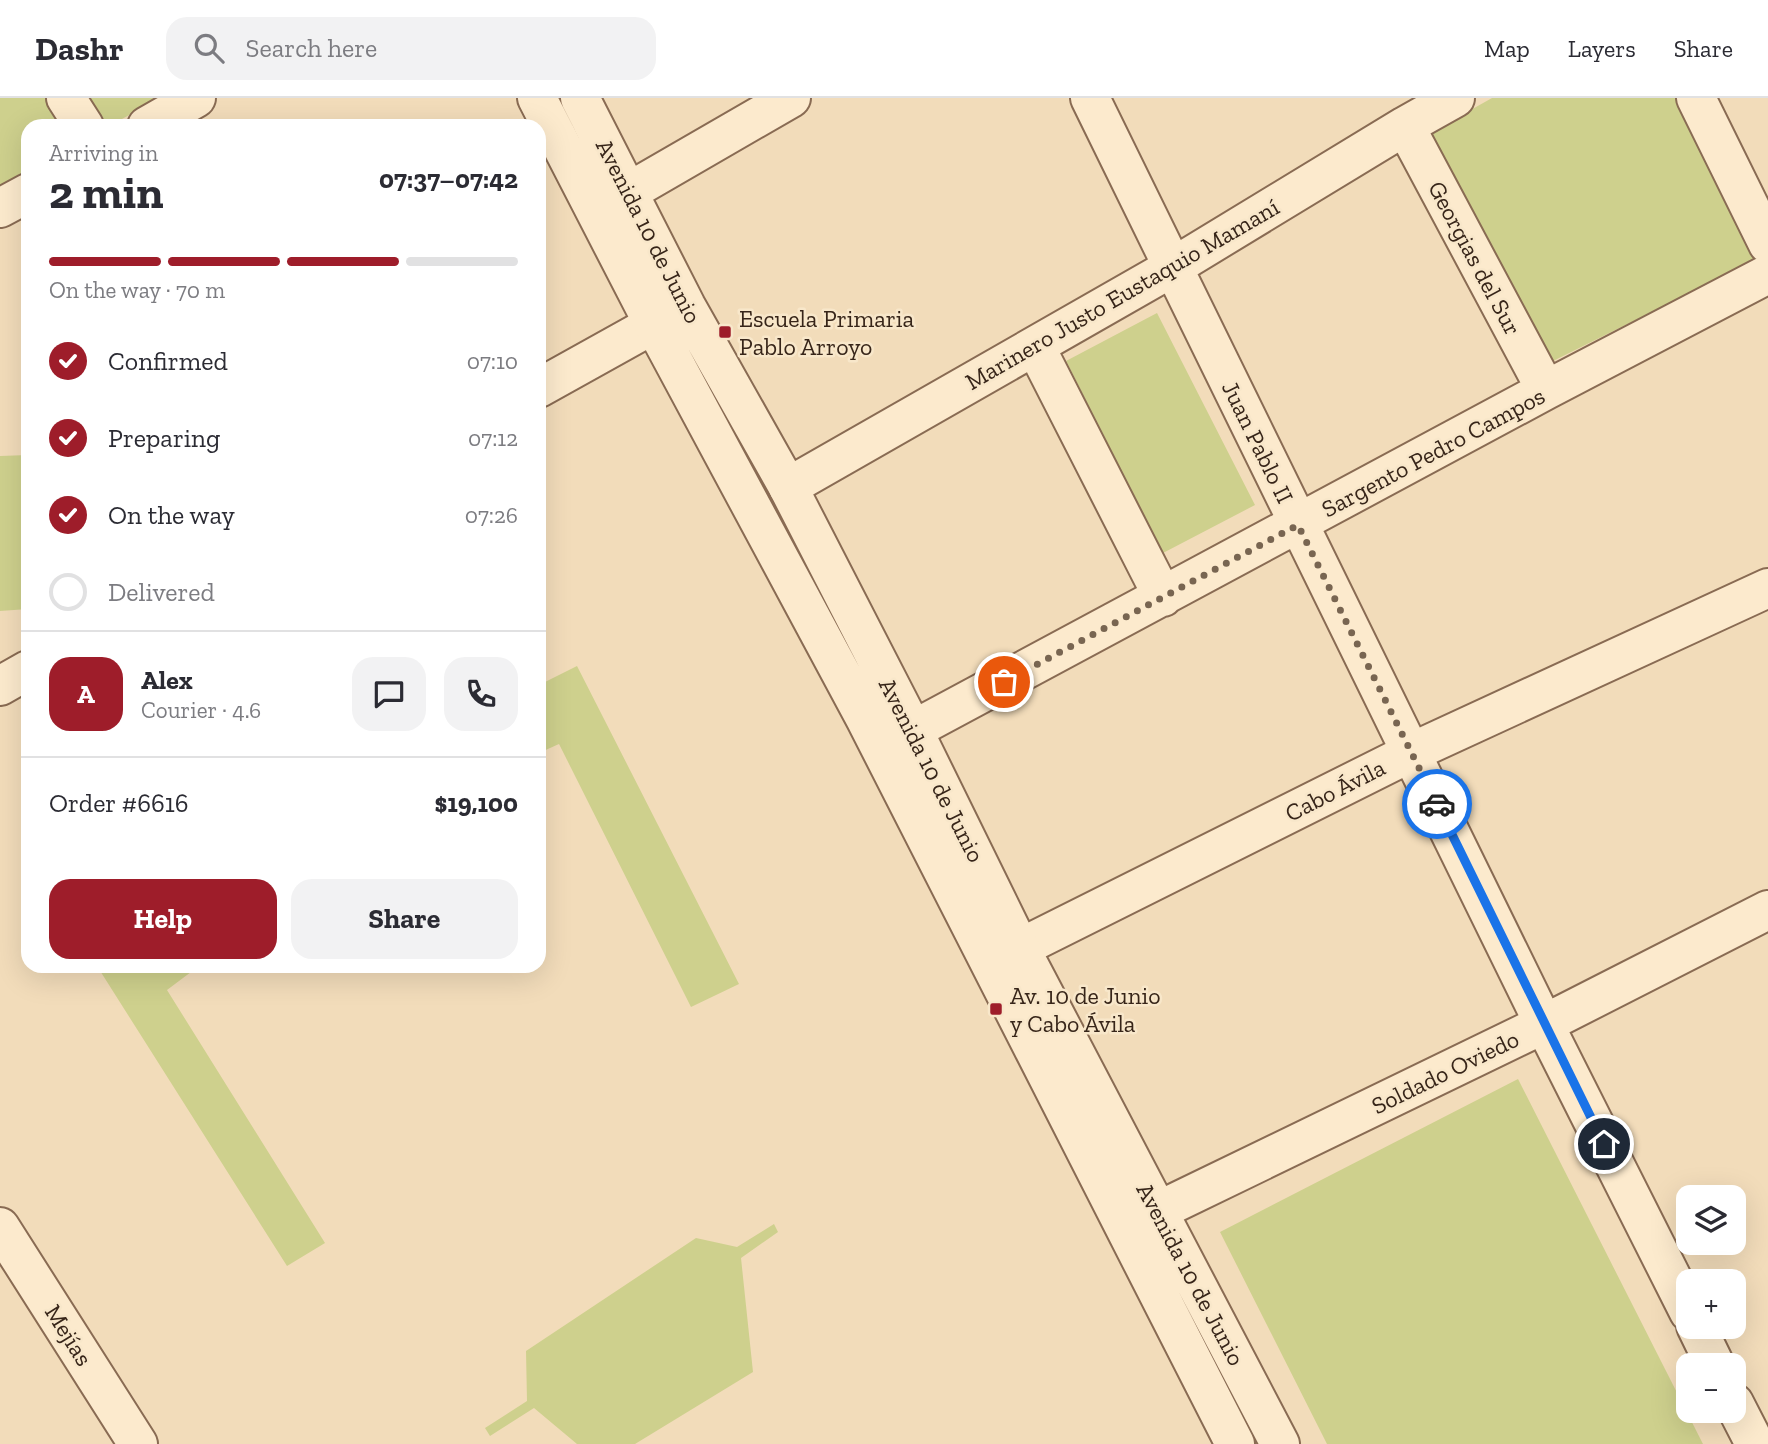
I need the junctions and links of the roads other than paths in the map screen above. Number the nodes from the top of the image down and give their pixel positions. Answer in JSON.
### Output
{"nodes":[{"id":1,"x":66,"y":98,"type":"edge"},
{"id":2,"x":196,"y":98,"type":"edge"},
{"id":3,"x":537,"y":98,"type":"edge"},
{"id":4,"x":580,"y":98,"type":"edge"},
{"id":5,"x":792,"y":98,"type":"edge"},
{"id":6,"x":1090,"y":98,"type":"edge"},
{"id":7,"x":1455,"y":98,"type":"edge"},
{"id":8,"x":1696,"y":98,"type":"edge"},
{"id":9,"x":80,"y":119,"type":"edge"},
{"id":10,"x":159,"y":119,"type":"edge"},
{"id":11,"x":1405,"y":126,"type":"junction"},
{"id":12,"x":21,"y":197,"type":"edge"},
{"id":13,"x":612,"y":202,"type":"junction"},
{"id":14,"x":0,"y":208,"type":"edge"},
{"id":15,"x":1768,"y":244,"type":"edge"},
{"id":16,"x":1173,"y":267,"type":"junction"},
{"id":17,"x":1768,"y":274,"type":"edge"},
{"id":18,"x":670,"y":315,"type":"junction"},
{"id":19,"x":1035,"y":346,"type":"junction"},
{"id":20,"x":546,"y":384,"type":"edge"},
{"id":21,"x":1546,"y":390,"type":"junction"},
{"id":22,"x":788,"y":487,"type":"junction"},
{"id":23,"x":1298,"y":525,"type":"junction"},
{"id":24,"x":1768,"y":588,"type":"edge"},
{"id":25,"x":1163,"y":597,"type":"junction"},
{"id":26,"x":21,"y":674,"type":"edge"},
{"id":27,"x":0,"y":686,"type":"edge"},
{"id":28,"x":913,"y":730,"type":"junction"},
{"id":29,"x":1412,"y":752,"type":"junction"},
{"id":30,"x":1768,"y":909,"type":"edge"},
{"id":31,"x":1020,"y":948,"type":"junction"},
{"id":32,"x":1544,"y":1024,"type":"junction"},
{"id":33,"x":1158,"y":1211,"type":"junction"},
{"id":34,"x":0,"y":1227,"type":"edge"},
{"id":35,"x":1676,"y":1286,"type":"edge"},
{"id":36,"x":1744,"y":1423,"type":"edge"},
{"id":37,"x":138,"y":1444,"type":"edge"},
{"id":38,"x":1235,"y":1444,"type":"edge"},
{"id":39,"x":1280,"y":1444,"type":"edge"},
{"id":40,"x":1755,"y":1444,"type":"edge"}],
"edges":[{"from":1,"to":9,"type":"street"},
{"from":2,"to":10,"type":"street"},
{"from":3,"to":13,"type":"street","name":"Avenida 10 de Junio"},
{"from":4,"to":13,"type":"street","name":"Avenida 10 de Junio"},
{"from":5,"to":13,"type":"street"},
{"from":6,"to":16,"type":"street","name":"Juan Pablo II"},
{"from":7,"to":11,"type":"street","name":"Marinero Justo Eustaquio Mamaní"},
{"from":8,"to":15,"type":"street"},
{"from":11,"to":16,"type":"street","name":"Marinero Justo Eustaquio Mamaní"},
{"from":11,"to":21,"type":"street","name":"Georgias del Sur"},
{"from":12,"to":14,"type":"street"},
{"from":13,"to":18,"type":"street","name":"Avenida 10 de Junio"},
{"from":16,"to":19,"type":"street","name":"Marinero Justo Eustaquio Mamaní"},
{"from":16,"to":23,"type":"street","name":"Juan Pablo II"},
{"from":17,"to":21,"type":"street","name":"Sargento Pedro Campos"},
{"from":18,"to":20,"type":"street"},
{"from":18,"to":22,"type":"street","name":"Avenida 10 de Junio"},
{"from":18,"to":38,"type":"street","name":"Avenida 10 de Junio"},
{"from":19,"to":22,"type":"street","name":"Marinero Justo Eustaquio Mamaní"},
{"from":19,"to":25,"type":"street"},
{"from":21,"to":23,"type":"street","name":"Sargento Pedro Campos"},
{"from":22,"to":28,"type":"street","name":"Avenida 10 de Junio"},
{"from":23,"to":25,"type":"street","name":"Sargento Pedro Campos"},
{"from":23,"to":29,"type":"street","name":"Juan Pablo II"},
{"from":24,"to":29,"type":"street","name":"Cabo Ávila"},
{"from":25,"to":28,"type":"street","name":"Sargento Pedro Campos"},
{"from":26,"to":27,"type":"street"},
{"from":28,"to":31,"type":"street","name":"Avenida 10 de Junio"},
{"from":29,"to":31,"type":"street","name":"Cabo Ávila"},
{"from":29,"to":32,"type":"street","name":"Juan Pablo II"},
{"from":30,"to":32,"type":"street","name":"Soldado Oviedo"},
{"from":31,"to":33,"type":"street","name":"Avenida 10 de Junio"},
{"from":32,"to":33,"type":"street","name":"Soldado Oviedo"},
{"from":32,"to":35,"type":"street","name":"Juan Pablo II"},
{"from":33,"to":39,"type":"street","name":"Avenida 10 de Junio"},
{"from":34,"to":37,"type":"street","name":"Mejías"},
{"from":36,"to":40,"type":"street"}]}
